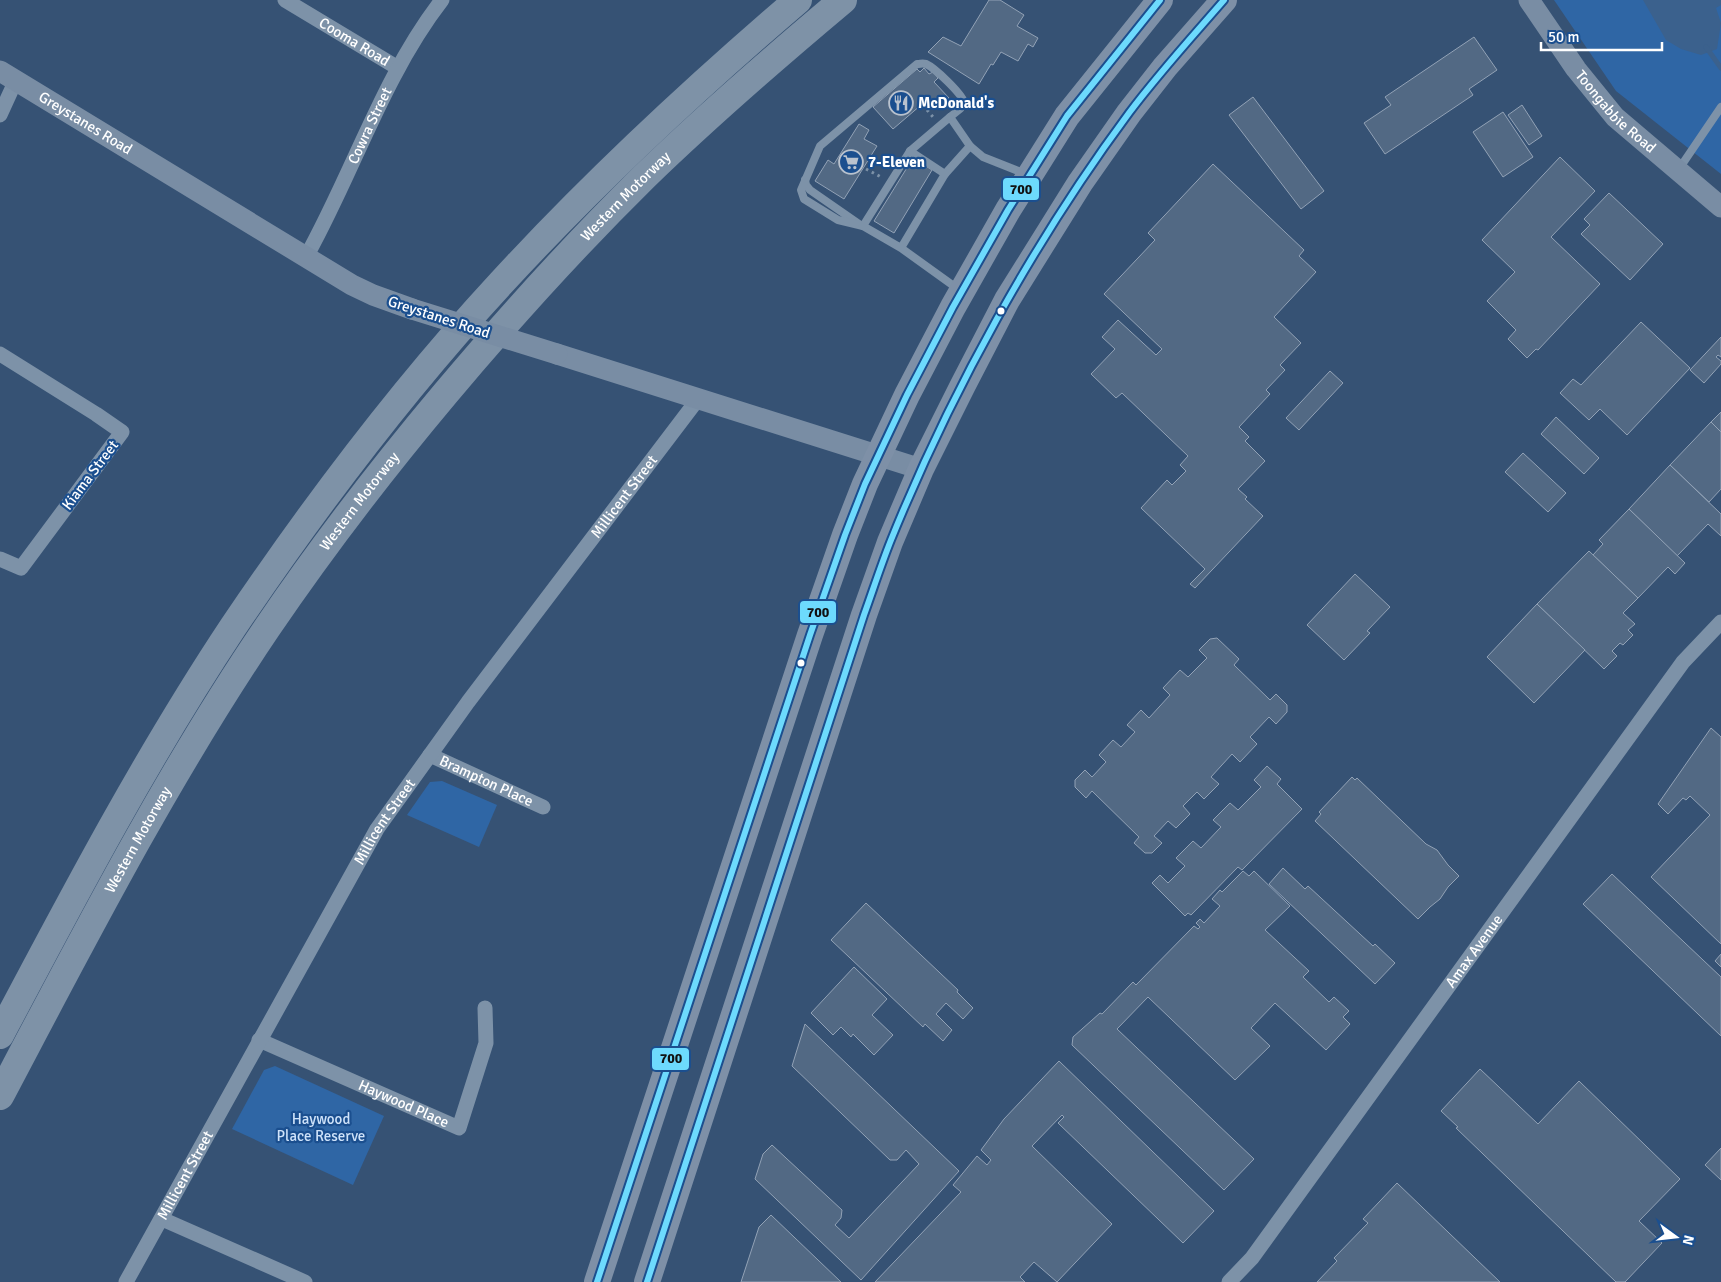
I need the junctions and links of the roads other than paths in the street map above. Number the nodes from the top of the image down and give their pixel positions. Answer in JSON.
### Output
{"nodes":[{"id":1,"x":285,"y":0,"type":"edge"},
{"id":2,"x":442,"y":0,"type":"edge"},
{"id":3,"x":798,"y":0,"type":"edge"},
{"id":4,"x":843,"y":0,"type":"edge"},
{"id":5,"x":1160,"y":0,"type":"edge"},
{"id":6,"x":1224,"y":0,"type":"edge"},
{"id":7,"x":1529,"y":0,"type":"edge"},
{"id":8,"x":398,"y":68,"type":"junction"},
{"id":9,"x":8,"y":76,"type":"edge"},
{"id":10,"x":1721,"y":107,"type":"edge"},
{"id":11,"x":0,"y":115,"type":"edge"},
{"id":12,"x":950,"y":117,"type":"junction"},
{"id":13,"x":970,"y":146,"type":"junction"},
{"id":14,"x":910,"y":151,"type":"junction"},
{"id":15,"x":1678,"y":170,"type":"junction"},
{"id":16,"x":945,"y":174,"type":"junction"},
{"id":17,"x":1030,"y":176,"type":"junction"},
{"id":18,"x":805,"y":180,"type":"junction"},
{"id":19,"x":1721,"y":207,"type":"edge"},
{"id":20,"x":863,"y":226,"type":"junction"},
{"id":21,"x":900,"y":248,"type":"junction"},
{"id":22,"x":306,"y":257,"type":"junction"},
{"id":23,"x":962,"y":291,"type":"junction"},
{"id":24,"x":0,"y":354,"type":"edge"},
{"id":25,"x":698,"y":399,"type":"junction"},
{"id":26,"x":878,"y":456,"type":"junction"},
{"id":27,"x":921,"y":469,"type":"junction"},
{"id":28,"x":0,"y":559,"type":"edge"},
{"id":29,"x":1721,"y":622,"type":"edge"},
{"id":30,"x":430,"y":755,"type":"junction"},
{"id":31,"x":543,"y":807,"type":"dead end"},
{"id":32,"x":484,"y":1008,"type":"dead end"},
{"id":33,"x":0,"y":1036,"type":"edge"},
{"id":34,"x":260,"y":1040,"type":"junction"},
{"id":35,"x":0,"y":1096,"type":"edge"},
{"id":36,"x":162,"y":1219,"type":"junction"},
{"id":37,"x":126,"y":1282,"type":"edge"},
{"id":38,"x":305,"y":1282,"type":"edge"},
{"id":39,"x":597,"y":1282,"type":"edge"},
{"id":40,"x":647,"y":1282,"type":"edge"},
{"id":41,"x":1229,"y":1282,"type":"edge"}],
"edges":[{"from":1,"to":8,"type":"street","name":"Cooma Road"},
{"from":2,"to":8,"type":"street","name":"Cowra Street"},
{"from":3,"to":33,"type":"highway","name":"Western Motorway"},
{"from":4,"to":35,"type":"highway","name":"Western Motorway"},
{"from":5,"to":17,"type":"highway"},
{"from":6,"to":27,"type":"highway"},
{"from":7,"to":15,"type":"main road","name":"Toongabbie Road"},
{"from":8,"to":22,"type":"street","name":"Cowra Street"},
{"from":9,"to":11,"type":"street"},
{"from":9,"to":22,"type":"main road","name":"Greystanes Road"},
{"from":10,"to":15,"type":"lane"},
{"from":12,"to":13,"type":"lane"},
{"from":12,"to":14,"type":"lane"},
{"from":12,"to":18,"type":"lane"},
{"from":13,"to":16,"type":"lane"},
{"from":13,"to":17,"type":"lane"},
{"from":14,"to":16,"type":"lane"},
{"from":14,"to":20,"type":"lane"},
{"from":15,"to":19,"type":"main road","name":"Toongabbie Road"},
{"from":16,"to":21,"type":"lane"},
{"from":17,"to":23,"type":"highway"},
{"from":18,"to":20,"type":"lane"},
{"from":18,"to":20,"type":"lane"},
{"from":20,"to":21,"type":"lane"},
{"from":21,"to":23,"type":"lane"},
{"from":22,"to":25,"type":"main road","name":"Greystanes Road","bridge":true},
{"from":23,"to":26,"type":"highway"},
{"from":24,"to":28,"type":"street","name":"Kiama Street"},
{"from":25,"to":26,"type":"main road","name":"Greystanes Road"},
{"from":25,"to":30,"type":"street","name":"Millicent Street"},
{"from":26,"to":27,"type":"main road","name":"Greystanes Road"},
{"from":26,"to":39,"type":"highway"},
{"from":27,"to":40,"type":"highway"},
{"from":29,"to":41,"type":"street","name":"Amax Avenue"},
{"from":30,"to":31,"type":"street","name":"Brampton Place"},
{"from":30,"to":34,"type":"street","name":"Millicent Street"},
{"from":32,"to":34,"type":"street","name":"Haywood Place"},
{"from":34,"to":36,"type":"street","name":"Millicent Street"},
{"from":36,"to":37,"type":"street","name":"Millicent Street"},
{"from":36,"to":38,"type":"street"}]}
